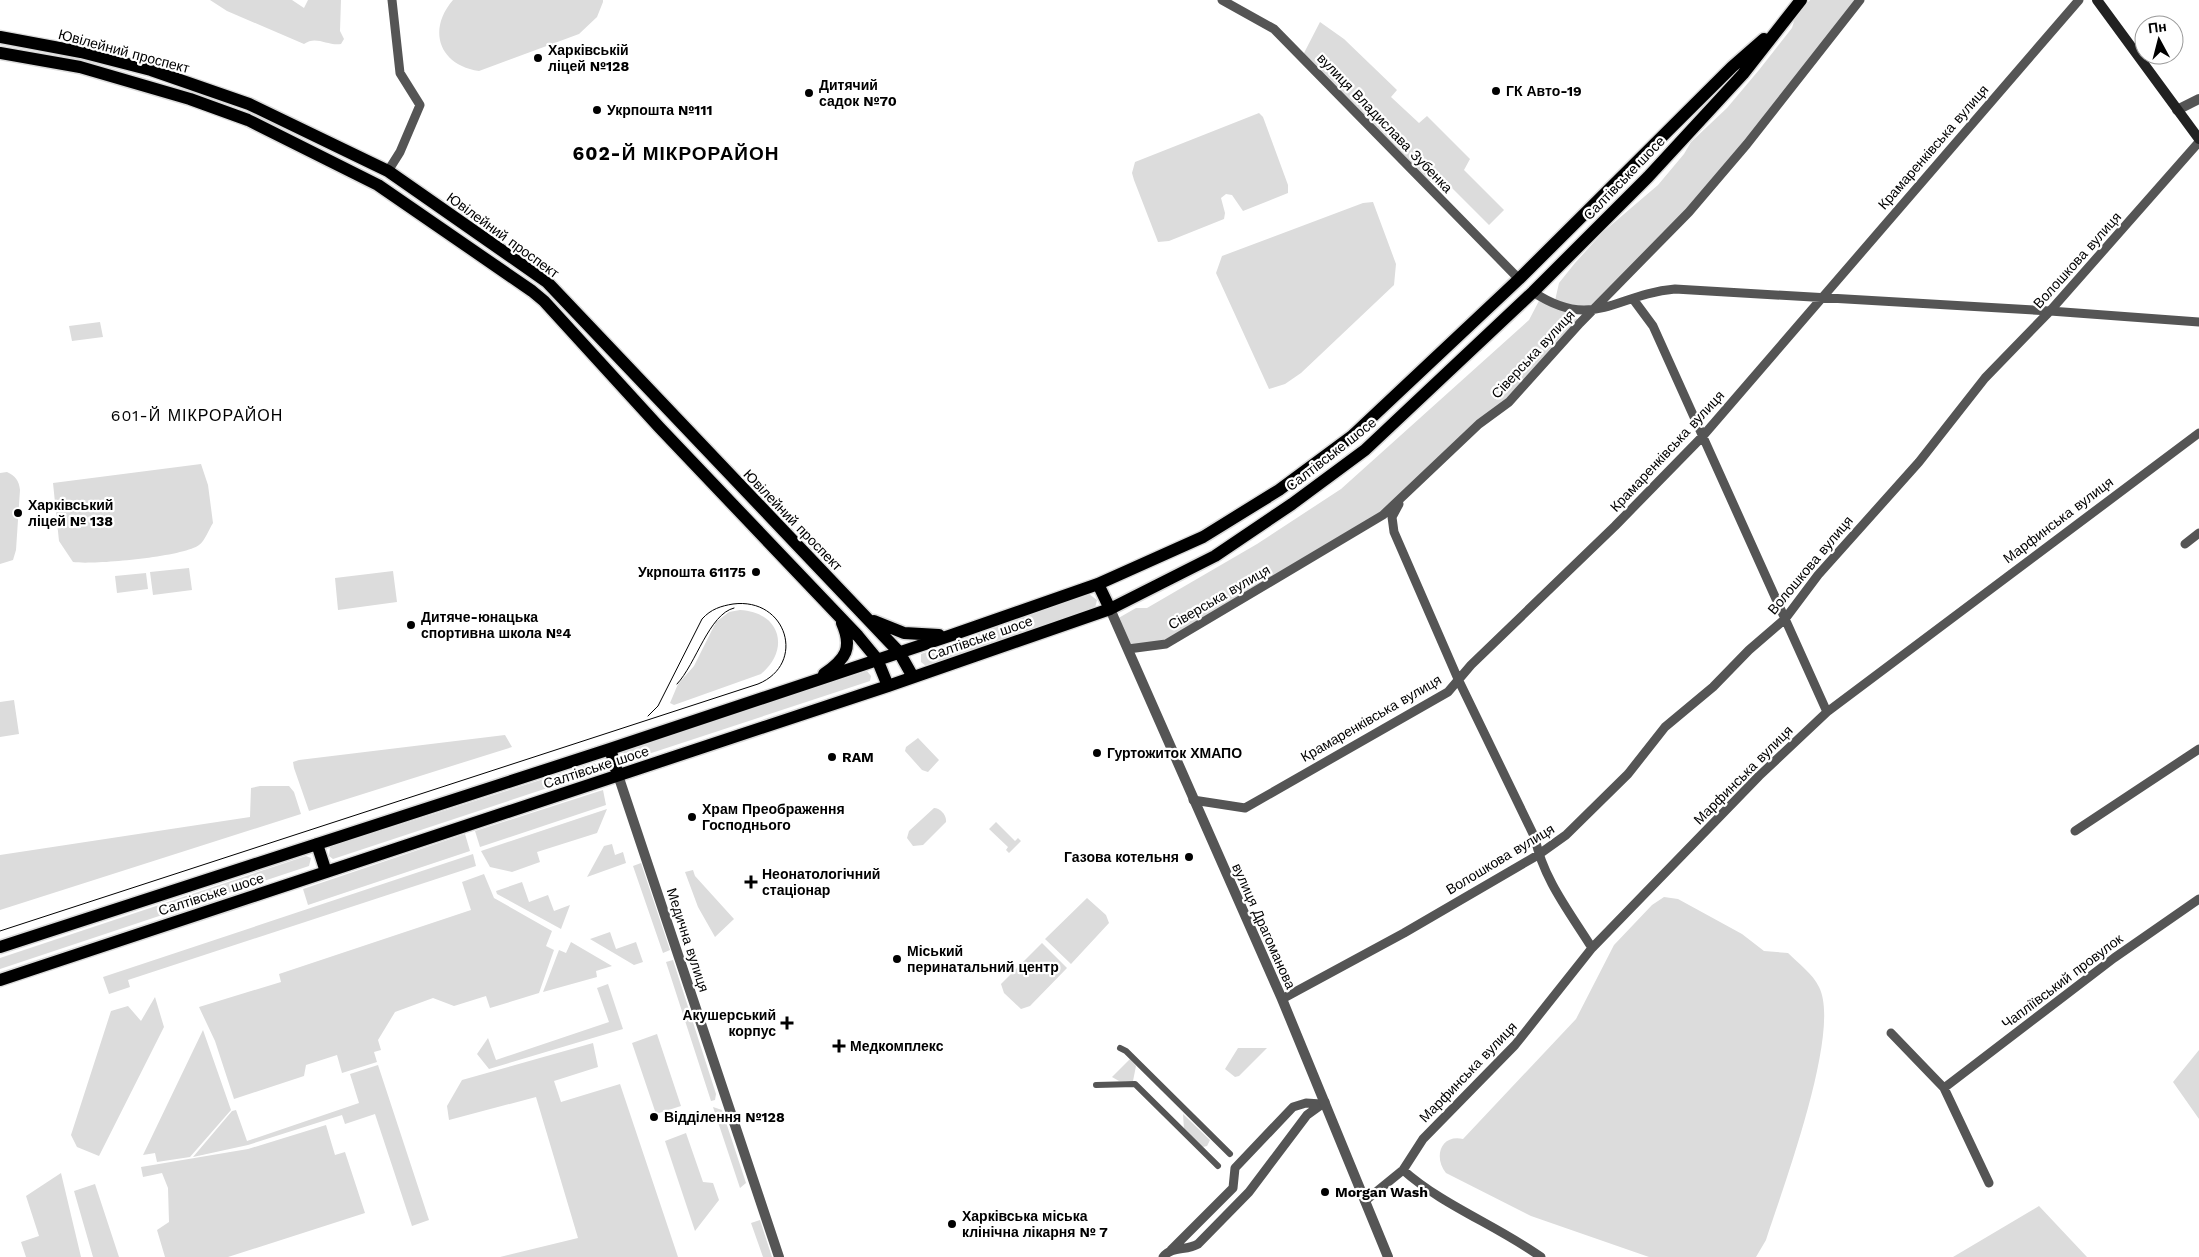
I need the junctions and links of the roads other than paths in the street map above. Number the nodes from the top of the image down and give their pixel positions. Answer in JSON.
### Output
{"nodes":[{"id":1,"x":392,"y":0,"type":"edge"},
{"id":2,"x":1222,"y":0,"type":"edge"},
{"id":3,"x":1801,"y":0,"type":"edge"},
{"id":4,"x":1860,"y":0,"type":"edge"},
{"id":5,"x":2080,"y":0,"type":"edge"},
{"id":6,"x":2097,"y":0,"type":"edge"},
{"id":7,"x":1786,"y":19,"type":"junction"},
{"id":8,"x":0,"y":37,"type":"edge"},
{"id":9,"x":0,"y":53,"type":"edge"},
{"id":10,"x":2199,"y":99,"type":"edge"},
{"id":11,"x":2177,"y":110,"type":"junction"},
{"id":12,"x":2199,"y":141,"type":"edge"},
{"id":13,"x":388,"y":171,"type":"junction"},
{"id":14,"x":378,"y":185,"type":"junction"},
{"id":15,"x":1519,"y":279,"type":"junction"},
{"id":16,"x":1533,"y":292,"type":"junction"},
{"id":17,"x":1822,"y":297,"type":"junction"},
{"id":18,"x":1633,"y":299,"type":"junction"},
{"id":19,"x":1592,"y":310,"type":"junction"},
{"id":20,"x":2050,"y":311,"type":"junction"},
{"id":21,"x":2199,"y":322,"type":"edge"},
{"id":22,"x":2199,"y":432,"type":"edge"},
{"id":23,"x":1702,"y":437,"type":"junction"},
{"id":24,"x":1403,"y":496,"type":"junction"},
{"id":25,"x":2199,"y":533,"type":"edge"},
{"id":26,"x":2185,"y":544,"type":"dead end"},
{"id":27,"x":1098,"y":584,"type":"junction"},
{"id":28,"x":1110,"y":609,"type":"junction"},
{"id":29,"x":860,"y":612,"type":"junction"},
{"id":30,"x":838,"y":616,"type":"junction"},
{"id":31,"x":1784,"y":619,"type":"junction"},
{"id":32,"x":949,"y":636,"type":"junction"},
{"id":33,"x":1128,"y":649,"type":"junction"},
{"id":34,"x":899,"y":652,"type":"junction"},
{"id":35,"x":878,"y":659,"type":"junction"},
{"id":36,"x":913,"y":677,"type":"junction"},
{"id":37,"x":815,"y":680,"type":"junction"},
{"id":38,"x":1458,"y":680,"type":"junction"},
{"id":39,"x":888,"y":686,"type":"junction"},
{"id":40,"x":1827,"y":712,"type":"junction"},
{"id":41,"x":2199,"y":749,"type":"edge"},
{"id":42,"x":610,"y":750,"type":"junction"},
{"id":43,"x":618,"y":775,"type":"junction"},
{"id":44,"x":1193,"y":800,"type":"junction"},
{"id":45,"x":2075,"y":831,"type":"dead end"},
{"id":46,"x":317,"y":844,"type":"junction"},
{"id":47,"x":1538,"y":854,"type":"junction"},
{"id":48,"x":326,"y":872,"type":"junction"},
{"id":49,"x":2199,"y":899,"type":"edge"},
{"id":50,"x":0,"y":947,"type":"edge"},
{"id":51,"x":1592,"y":948,"type":"junction"},
{"id":52,"x":0,"y":980,"type":"edge"},
{"id":53,"x":1282,"y":999,"type":"junction"},
{"id":54,"x":1892,"y":1033,"type":"dead end"},
{"id":55,"x":1120,"y":1048,"type":"dead end"},
{"id":56,"x":1096,"y":1085,"type":"dead end"},
{"id":57,"x":1944,"y":1088,"type":"junction"},
{"id":58,"x":1323,"y":1103,"type":"junction"},
{"id":59,"x":1230,"y":1154,"type":"dead end"},
{"id":60,"x":1218,"y":1166,"type":"dead end"},
{"id":61,"x":1403,"y":1170,"type":"junction"},
{"id":62,"x":1989,"y":1183,"type":"dead end"},
{"id":63,"x":1365,"y":1201,"type":"junction"},
{"id":64,"x":1171,"y":1250,"type":"junction"},
{"id":65,"x":779,"y":1257,"type":"edge"},
{"id":66,"x":1163,"y":1257,"type":"edge"},
{"id":67,"x":1388,"y":1257,"type":"edge"},
{"id":68,"x":1541,"y":1257,"type":"edge"}],
"edges":[{"from":1,"to":13,"type":"street"},
{"from":2,"to":15,"type":"street","name":"вулиця Владислава Зубенка"},
{"from":3,"to":7,"type":"main road","name":"Салтівське шосе"},
{"from":4,"to":19,"type":"street","name":"Сіверська вулиця"},
{"from":5,"to":17,"type":"street","name":"Крамаренківська вулиця"},
{"from":6,"to":11,"type":"main road"},
{"from":7,"to":15,"type":"main road","name":"Салтівське шосе"},
{"from":7,"to":16,"type":"main road","name":"Салтівське шосе"},
{"from":8,"to":13,"type":"main road","name":"Ювілейний проспект"},
{"from":9,"to":14,"type":"main road","name":"Ювілейний проспект"},
{"from":10,"to":11,"type":"street"},
{"from":11,"to":12,"type":"main road"},
{"from":12,"to":20,"type":"street","name":"Волошкова вулиця"},
{"from":13,"to":14,"type":"main road"},
{"from":13,"to":29,"type":"main road","name":"Ювілейний проспект"},
{"from":14,"to":30,"type":"main road","name":"Ювілейний проспект"},
{"from":15,"to":16,"type":"main road"},
{"from":15,"to":27,"type":"main road","name":"Салтівське шосе"},
{"from":16,"to":19,"type":"street"},
{"from":16,"to":28,"type":"main road","name":"Салтівське шосе"},
{"from":17,"to":18,"type":"street"},
{"from":17,"to":20,"type":"street"},
{"from":17,"to":23,"type":"street","name":"Крамаренківська вулиця"},
{"from":18,"to":19,"type":"street"},
{"from":18,"to":23,"type":"street"},
{"from":19,"to":24,"type":"street","name":"Сіверська вулиця"},
{"from":20,"to":21,"type":"street"},
{"from":20,"to":31,"type":"street","name":"Волошкова вулиця"},
{"from":22,"to":40,"type":"street","name":"Марфинська вулиця"},
{"from":23,"to":31,"type":"street"},
{"from":23,"to":38,"type":"street","name":"Крамаренківська вулиця"},
{"from":24,"to":33,"type":"street","name":"Сіверська вулиця"},
{"from":24,"to":38,"type":"street"},
{"from":25,"to":26,"type":"street"},
{"from":27,"to":28,"type":"main road"},
{"from":27,"to":32,"type":"main road","name":"Салтівське шосе"},
{"from":28,"to":33,"type":"street","name":"вулиця Драгоманова"},
{"from":28,"to":36,"type":"main road","name":"Салтівське шосе"},
{"from":29,"to":32,"type":"main road"},
{"from":29,"to":34,"type":"main road","name":"Ювілейний проспект"},
{"from":30,"to":35,"type":"main road","name":"Ювілейний проспект"},
{"from":30,"to":37,"type":"main road"},
{"from":31,"to":40,"type":"street"},
{"from":31,"to":47,"type":"street","name":"Волошкова вулиця"},
{"from":32,"to":34,"type":"main road","name":"Салтівське шосе"},
{"from":33,"to":44,"type":"street","name":"вулиця Драгоманова"},
{"from":34,"to":35,"type":"main road","name":"Салтівське шосе"},
{"from":34,"to":36,"type":"main road","name":"Ювілейний проспект"},
{"from":35,"to":37,"type":"main road","name":"Салтівське шосе"},
{"from":35,"to":39,"type":"main road"},
{"from":36,"to":39,"type":"main road","name":"Салтівське шосе"},
{"from":37,"to":42,"type":"main road","name":"Салтівське шосе"},
{"from":38,"to":44,"type":"street","name":"Крамаренківська вулиця"},
{"from":38,"to":47,"type":"street"},
{"from":39,"to":43,"type":"main road","name":"Салтівське шосе"},
{"from":40,"to":51,"type":"street","name":"Марфинська вулиця"},
{"from":41,"to":45,"type":"street"},
{"from":42,"to":43,"type":"main road"},
{"from":42,"to":46,"type":"main road","name":"Салтівське шосе"},
{"from":43,"to":48,"type":"main road","name":"Салтівське шосе"},
{"from":43,"to":65,"type":"street","name":"Медична вулиця"},
{"from":44,"to":53,"type":"street","name":"вулиця Драгоманова"},
{"from":46,"to":48,"type":"main road"},
{"from":46,"to":50,"type":"main road","name":"Салтівське шосе"},
{"from":47,"to":51,"type":"street"},
{"from":47,"to":53,"type":"street","name":"Волошкова вулиця"},
{"from":48,"to":52,"type":"main road","name":"Салтівське шосе"},
{"from":49,"to":57,"type":"street","name":"Чапліївський провулок"},
{"from":51,"to":61,"type":"street","name":"Марфинська вулиця"},
{"from":53,"to":58,"type":"street","name":"вулиця Драгоманова"},
{"from":54,"to":57,"type":"street"},
{"from":55,"to":59,"type":"street"},
{"from":56,"to":60,"type":"street"},
{"from":57,"to":62,"type":"street"},
{"from":58,"to":63,"type":"street","name":"вулиця Драгоманова"},
{"from":58,"to":64,"type":"street"},
{"from":58,"to":64,"type":"street"},
{"from":61,"to":63,"type":"street","name":"Марфинська вулиця"},
{"from":61,"to":68,"type":"street"},
{"from":63,"to":67,"type":"street","name":"вулиця Драгоманова"},
{"from":64,"to":66,"type":"street"}]}
